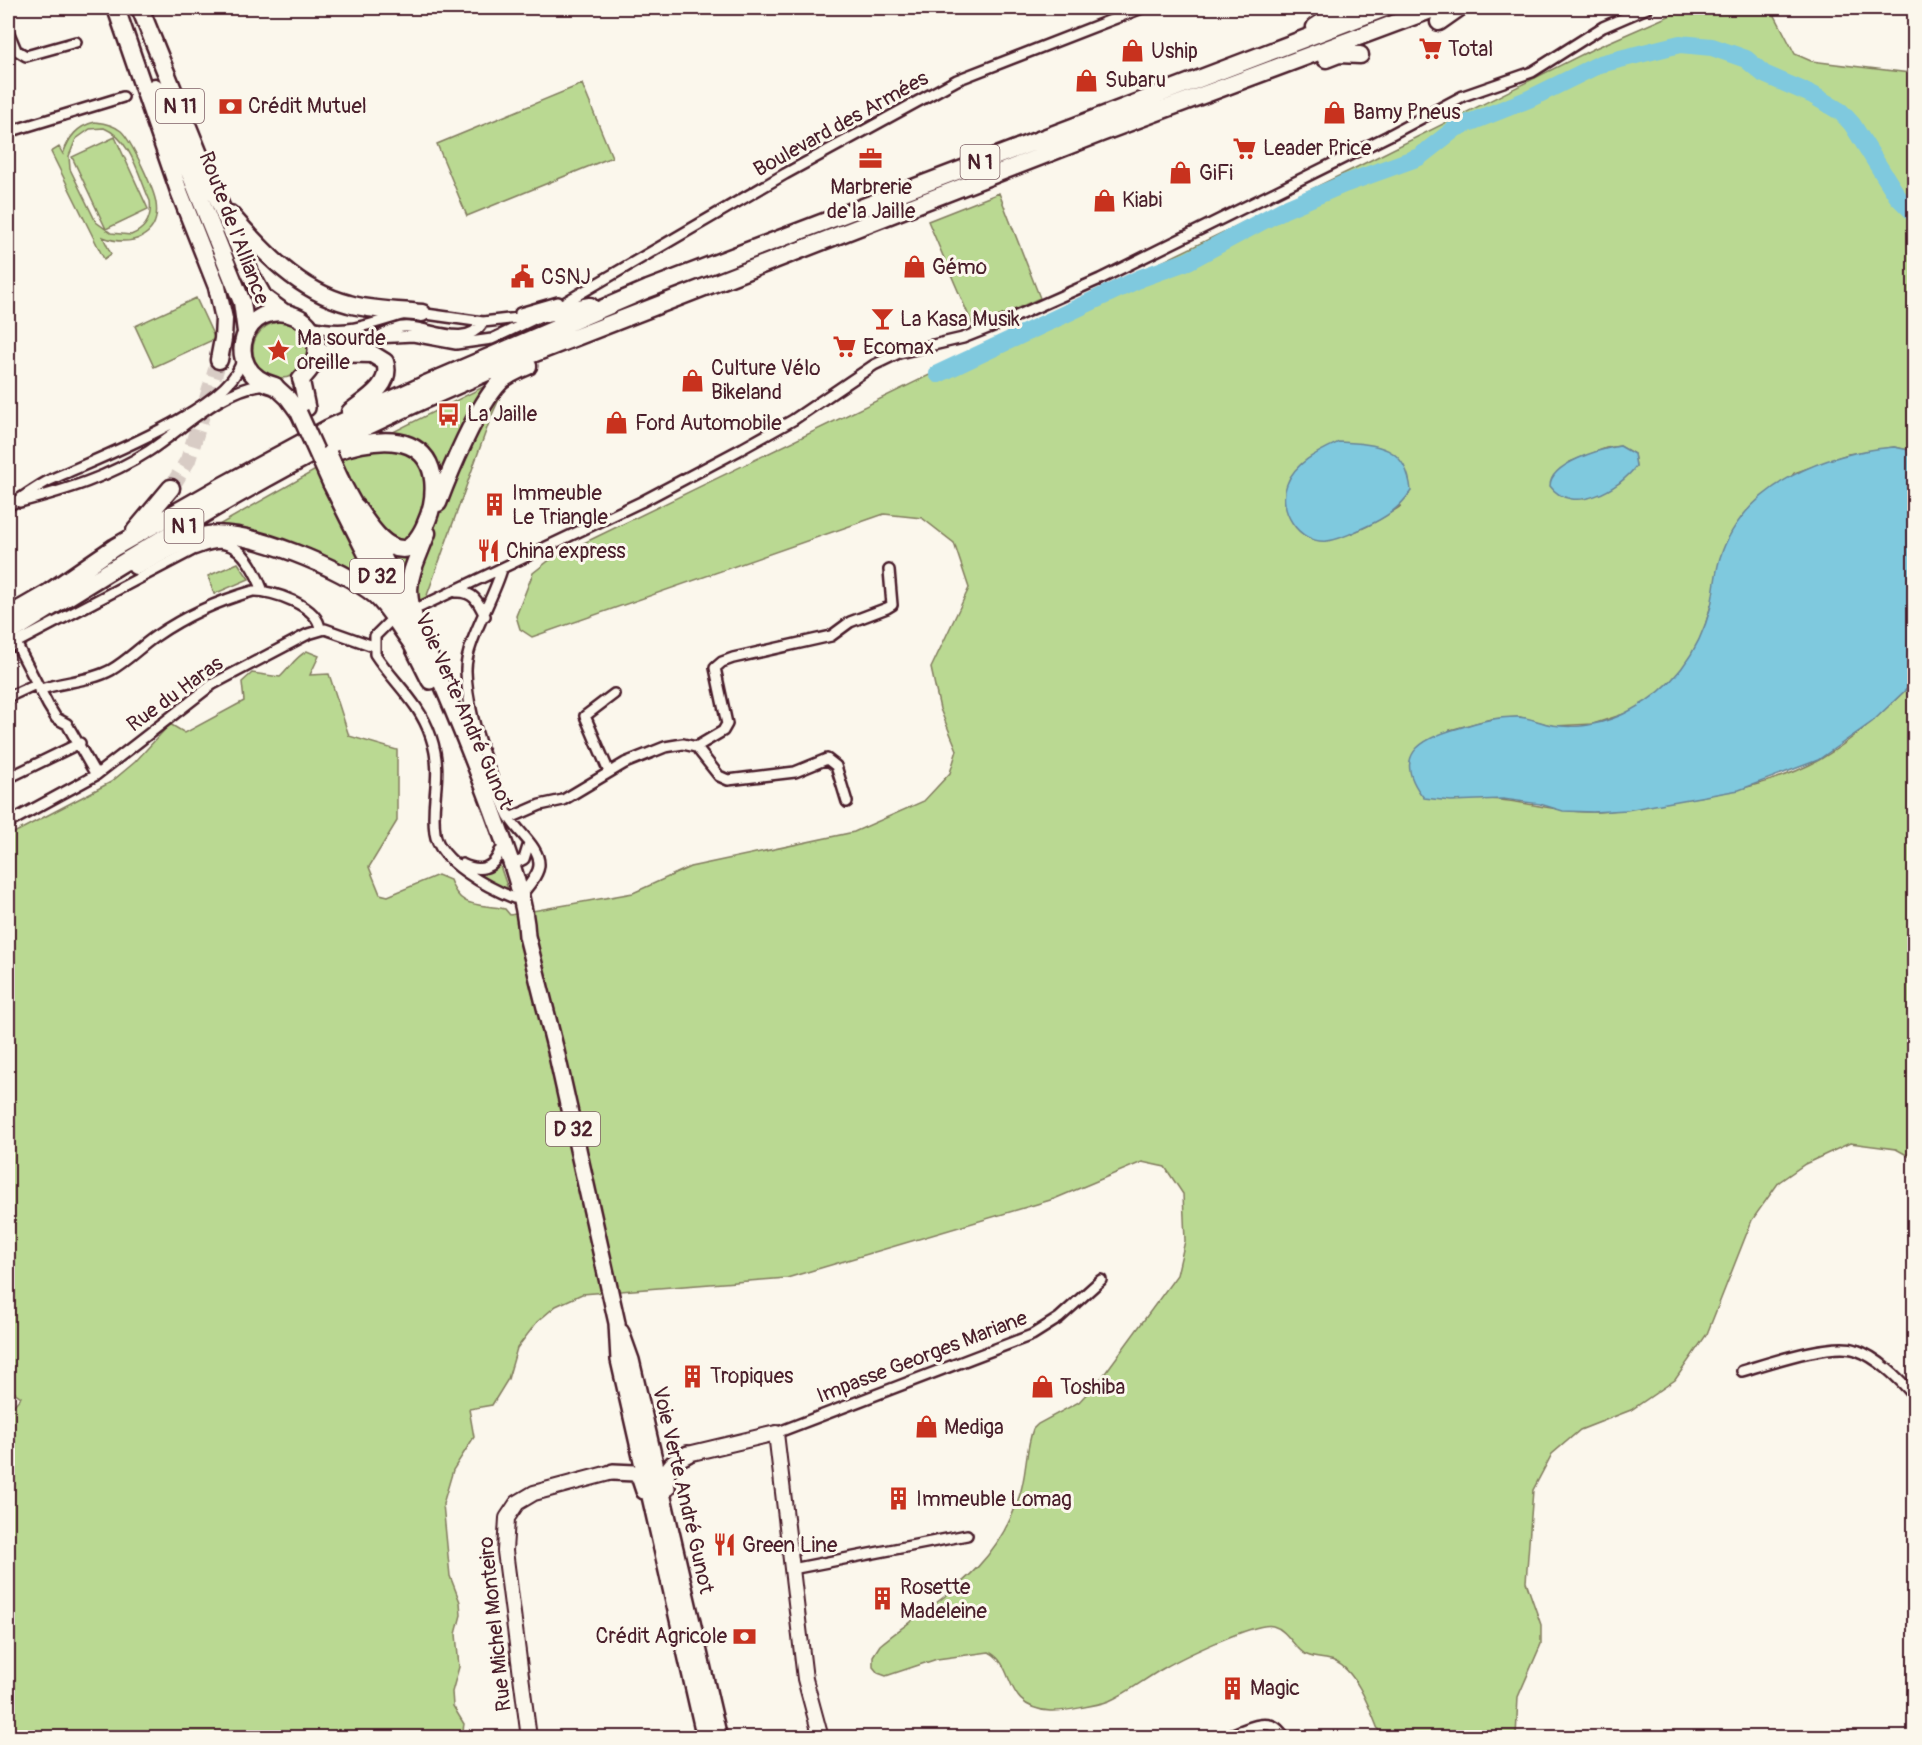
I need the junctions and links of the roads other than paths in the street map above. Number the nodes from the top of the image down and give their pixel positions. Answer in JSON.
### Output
{"nodes":[{"id":1,"x":116,"y":8,"type":"edge"},
{"id":2,"x":125,"y":8,"type":"edge"},
{"id":3,"x":140,"y":8,"type":"edge"},
{"id":4,"x":1142,"y":8,"type":"edge"},
{"id":5,"x":1345,"y":8,"type":"edge"},
{"id":6,"x":1385,"y":8,"type":"edge"},
{"id":7,"x":1459,"y":8,"type":"edge"},
{"id":8,"x":1647,"y":8,"type":"edge"},
{"id":9,"x":1438,"y":15,"type":"edge"},
{"id":10,"x":8,"y":31,"type":"edge"},
{"id":11,"x":76,"y":42,"type":"dead end"},
{"id":12,"x":1272,"y":52,"type":"junction"},
{"id":13,"x":1360,"y":55,"type":"dead end"},
{"id":14,"x":1216,"y":91,"type":"junction"},
{"id":15,"x":123,"y":96,"type":"dead end"},
{"id":16,"x":8,"y":132,"type":"edge"},
{"id":17,"x":221,"y":205,"type":"junction"},
{"id":18,"x":648,"y":290,"type":"junction"},
{"id":19,"x":569,"y":299,"type":"junction"},
{"id":20,"x":654,"y":307,"type":"junction"},
{"id":21,"x":283,"y":312,"type":"junction"},
{"id":22,"x":422,"y":313,"type":"junction"},
{"id":23,"x":545,"y":315,"type":"junction"},
{"id":24,"x":450,"y":319,"type":"junction"},
{"id":25,"x":494,"y":320,"type":"junction"},
{"id":26,"x":483,"y":322,"type":"junction"},
{"id":27,"x":308,"y":325,"type":"junction"},
{"id":28,"x":246,"y":332,"type":"junction"},
{"id":29,"x":433,"y":332,"type":"junction"},
{"id":30,"x":376,"y":338,"type":"junction"},
{"id":31,"x":321,"y":355,"type":"junction"},
{"id":32,"x":242,"y":356,"type":"junction"},
{"id":33,"x":219,"y":360,"type":"tunnel mouth"},
{"id":34,"x":301,"y":380,"type":"joint"},
{"id":35,"x":270,"y":385,"type":"junction"},
{"id":36,"x":303,"y":411,"type":"junction"},
{"id":37,"x":329,"y":428,"type":"junction"},
{"id":38,"x":86,"y":464,"type":"junction"},
{"id":39,"x":98,"y":478,"type":"junction"},
{"id":40,"x":336,"y":481,"type":"junction"},
{"id":41,"x":88,"y":483,"type":"junction"},
{"id":42,"x":171,"y":488,"type":"tunnel mouth"},
{"id":43,"x":10,"y":505,"type":"edge"},
{"id":44,"x":356,"y":507,"type":"junction"},
{"id":45,"x":128,"y":540,"type":"junction"},
{"id":46,"x":127,"y":569,"type":"junction"},
{"id":47,"x":502,"y":569,"type":"junction"},
{"id":48,"x":889,"y":570,"type":"dead end"},
{"id":49,"x":263,"y":591,"type":"junction"},
{"id":50,"x":450,"y":593,"type":"junction"},
{"id":51,"x":420,"y":607,"type":"dead end"},
{"id":52,"x":8,"y":616,"type":"edge"},
{"id":53,"x":484,"y":616,"type":"junction"},
{"id":54,"x":388,"y":623,"type":"dead end"},
{"id":55,"x":320,"y":629,"type":"junction"},
{"id":56,"x":416,"y":638,"type":"junction"},
{"id":57,"x":9,"y":641,"type":"edge"},
{"id":58,"x":373,"y":646,"type":"junction"},
{"id":59,"x":38,"y":687,"type":"junction"},
{"id":60,"x":614,"y":694,"type":"dead end"},
{"id":61,"x":8,"y":697,"type":"edge"},
{"id":62,"x":80,"y":743,"type":"junction"},
{"id":63,"x":696,"y":747,"type":"junction"},
{"id":64,"x":609,"y":772,"type":"junction"},
{"id":65,"x":96,"y":775,"type":"junction"},
{"id":66,"x":8,"y":778,"type":"edge"},
{"id":67,"x":847,"y":802,"type":"dead end"},
{"id":68,"x":499,"y":822,"type":"junction"},
{"id":69,"x":8,"y":823,"type":"edge"},
{"id":70,"x":529,"y":843,"type":"junction"},
{"id":71,"x":504,"y":854,"type":"junction"},
{"id":72,"x":451,"y":858,"type":"junction"},
{"id":73,"x":517,"y":898,"type":"junction"},
{"id":74,"x":1101,"y":1280,"type":"dead end"},
{"id":75,"x":1742,"y":1371,"type":"dead end"},
{"id":76,"x":1914,"y":1396,"type":"edge"},
{"id":77,"x":638,"y":1412,"type":"junction"},
{"id":78,"x":776,"y":1433,"type":"junction"},
{"id":79,"x":688,"y":1454,"type":"junction"},
{"id":80,"x":613,"y":1472,"type":"junction"},
{"id":81,"x":967,"y":1534,"type":"dead end"},
{"id":82,"x":670,"y":1555,"type":"junction"},
{"id":83,"x":792,"y":1569,"type":"junction"},
{"id":84,"x":529,"y":1737,"type":"edge"},
{"id":85,"x":705,"y":1737,"type":"edge"},
{"id":86,"x":719,"y":1737,"type":"edge"},
{"id":87,"x":821,"y":1737,"type":"edge"},
{"id":88,"x":1224,"y":1737,"type":"edge"},
{"id":89,"x":1284,"y":1737,"type":"edge"}],
"edges":[{"from":1,"to":33,"type":"highway"},
{"from":2,"to":28,"type":"highway","name":"Route de l'Alliance","number":"N 11"},
{"from":3,"to":17,"type":"highway","name":"Route de l'Alliance","number":"N 11"},
{"from":4,"to":19,"type":"street","name":"Boulevard des Armées"},
{"from":5,"to":12,"type":"highway"},
{"from":6,"to":12,"type":"highway","number":"N 1"},
{"from":7,"to":9,"type":"highway"},
{"from":8,"to":47,"type":"street"},
{"from":9,"to":14,"type":"highway","number":"N 1"},
{"from":10,"to":11,"type":"street"},
{"from":12,"to":18,"type":"highway","number":"N 1"},
{"from":13,"to":14,"type":"highway"},
{"from":14,"to":20,"type":"highway","number":"N 1"},
{"from":15,"to":16,"type":"street"},
{"from":17,"to":21,"type":"highway","name":"Route de l'Alliance","number":"N 11"},
{"from":17,"to":22,"type":"highway"},
{"from":18,"to":23,"type":"highway"},
{"from":18,"to":37,"type":"highway","number":"N 1"},
{"from":19,"to":23,"type":"street","name":"Boulevard des Armées"},
{"from":19,"to":25,"type":"street","name":"Boulevard des Armées"},
{"from":20,"to":56,"type":"highway"},
{"from":20,"to":57,"type":"highway","number":"N 1"},
{"from":21,"to":27,"type":"highway","name":"Route de l'Alliance"},
{"from":21,"to":28,"type":"highway"},
{"from":22,"to":24,"type":"street"},
{"from":22,"to":27,"type":"street"},
{"from":23,"to":25,"type":"street"},
{"from":23,"to":30,"type":"street","name":"Boulevard des Armées"},
{"from":24,"to":26,"type":"street"},
{"from":24,"to":29,"type":"street"},
{"from":25,"to":26,"type":"street"},
{"from":26,"to":29,"type":"street"},
{"from":27,"to":31,"type":"highway"},
{"from":28,"to":32,"type":"highway","name":"Route de l'Alliance"},
{"from":29,"to":30,"type":"street"},
{"from":30,"to":31,"type":"street"},
{"from":31,"to":34,"type":"highway"},
{"from":31,"to":37,"type":"highway"},
{"from":32,"to":35,"type":"highway"},
{"from":32,"to":38,"type":"street"},
{"from":34,"to":36,"type":"main road","name":"Voie Verte André Gunot","number":"D 32"},
{"from":35,"to":36,"type":"main road","name":"Voie Verte André Gunot","number":"D 32"},
{"from":35,"to":39,"type":"street"},
{"from":36,"to":40,"type":"main road","name":"Voie Verte André Gunot","number":"D 32","bridge":true},
{"from":37,"to":45,"type":"highway","number":"N 1"},
{"from":38,"to":39,"type":"street"},
{"from":38,"to":41,"type":"street"},
{"from":38,"to":43,"type":"street"},
{"from":39,"to":41,"type":"street"},
{"from":40,"to":44,"type":"main road","name":"Voie Verte André Gunot","number":"D 32"},
{"from":40,"to":56,"type":"main road","name":"Voie Verte André Gunot","number":"D 32"},
{"from":41,"to":43,"type":"street"},
{"from":42,"to":45,"type":"highway"},
{"from":44,"to":46,"type":"highway"},
{"from":44,"to":56,"type":"main road","name":"Voie Verte André Gunot","number":"D 32"},
{"from":45,"to":52,"type":"highway","number":"N 1"},
{"from":46,"to":56,"type":"highway"},
{"from":46,"to":57,"type":"highway"},
{"from":47,"to":50,"type":"street"},
{"from":47,"to":53,"type":"street"},
{"from":48,"to":63,"type":"street"},
{"from":49,"to":55,"type":"street"},
{"from":49,"to":57,"type":"street"},
{"from":49,"to":59,"type":"street"},
{"from":50,"to":51,"type":"street"},
{"from":50,"to":53,"type":"street"},
{"from":53,"to":68,"type":"street"},
{"from":54,"to":58,"type":"street"},
{"from":55,"to":58,"type":"street"},
{"from":55,"to":65,"type":"street","name":"Rue du Haras"},
{"from":56,"to":68,"type":"main road","name":"Voie Verte André Gunot","number":"D 32"},
{"from":57,"to":59,"type":"street"},
{"from":58,"to":72,"type":"street"},
{"from":59,"to":61,"type":"street"},
{"from":59,"to":62,"type":"street"},
{"from":60,"to":64,"type":"street"},
{"from":62,"to":65,"type":"street"},
{"from":62,"to":66,"type":"street"},
{"from":63,"to":64,"type":"street"},
{"from":63,"to":67,"type":"street"},
{"from":64,"to":68,"type":"street"},
{"from":65,"to":69,"type":"street","name":"Rue du Haras"},
{"from":68,"to":70,"type":"street"},
{"from":68,"to":71,"type":"main road","name":"Voie Verte André Gunot","number":"D 32"},
{"from":70,"to":71,"type":"street"},
{"from":70,"to":73,"type":"street"},
{"from":71,"to":72,"type":"street"},
{"from":71,"to":73,"type":"main road","name":"Voie Verte André Gunot","number":"D 32"},
{"from":72,"to":73,"type":"street"},
{"from":73,"to":77,"type":"main road","name":"Voie Verte André Gunot","number":"D 32"},
{"from":74,"to":78,"type":"street","name":"Impasse Georges Mariane"},
{"from":75,"to":76,"type":"street"},
{"from":77,"to":79,"type":"main road"},
{"from":77,"to":80,"type":"main road"},
{"from":77,"to":82,"type":"main road","name":"Voie Verte André Gunot","number":"D 32"},
{"from":78,"to":79,"type":"street"},
{"from":78,"to":83,"type":"street"},
{"from":79,"to":82,"type":"main road"},
{"from":80,"to":82,"type":"main road"},
{"from":80,"to":84,"type":"street","name":"Rue Michel Monteiro"},
{"from":81,"to":83,"type":"street"},
{"from":82,"to":85,"type":"main road","name":"Voie Verte André Gunot","number":"D 32"},
{"from":82,"to":86,"type":"main road","name":"Voie Verte André Gunot","number":"D 32"},
{"from":83,"to":87,"type":"street"},
{"from":88,"to":89,"type":"street"}]}
